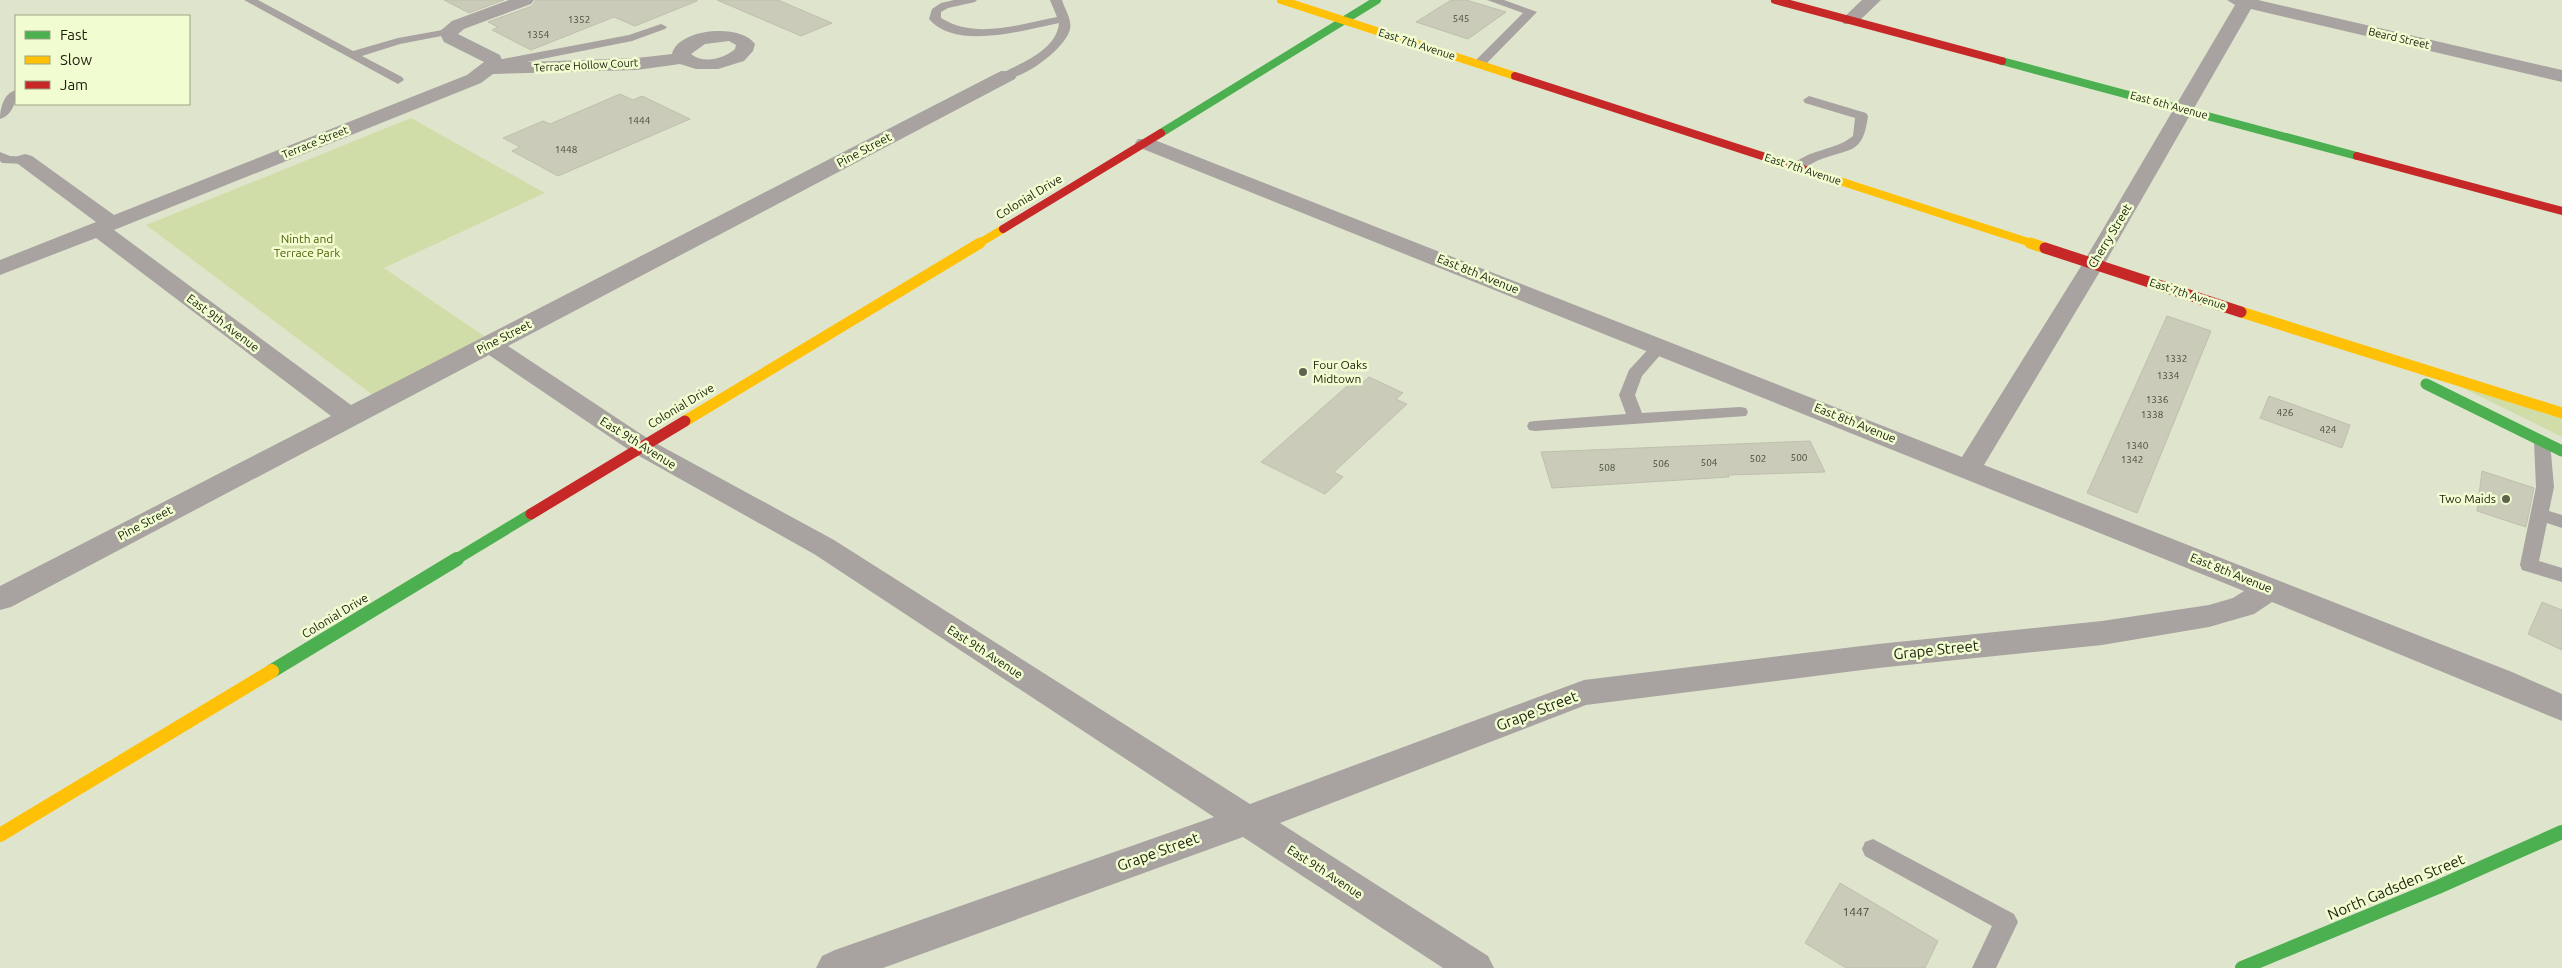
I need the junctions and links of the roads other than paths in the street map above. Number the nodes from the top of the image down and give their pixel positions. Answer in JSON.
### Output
{"nodes":[{"id":1,"x":250,"y":0,"type":"edge"},
{"id":2,"x":525,"y":0,"type":"edge"},
{"id":3,"x":971,"y":0,"type":"edge"},
{"id":4,"x":1056,"y":0,"type":"edge"},
{"id":5,"x":1281,"y":0,"type":"edge"},
{"id":6,"x":1377,"y":0,"type":"edge"},
{"id":7,"x":1493,"y":0,"type":"edge"},
{"id":8,"x":1775,"y":0,"type":"edge"},
{"id":9,"x":1872,"y":0,"type":"edge"},
{"id":10,"x":2243,"y":1,"type":"edge"},
{"id":11,"x":1064,"y":19,"type":"junction"},
{"id":12,"x":1343,"y":20,"type":"junction"},
{"id":13,"x":1850,"y":20,"type":"junction"},
{"id":14,"x":661,"y":27,"type":"dead end"},
{"id":15,"x":448,"y":32,"type":"junction"},
{"id":16,"x":351,"y":55,"type":"junction"},
{"id":17,"x":683,"y":58,"type":"dead end"},
{"id":18,"x":1478,"y":64,"type":"junction"},
{"id":19,"x":490,"y":67,"type":"junction"},
{"id":20,"x":1008,"y":75,"type":"joint"},
{"id":21,"x":2562,"y":76,"type":"edge"},
{"id":22,"x":398,"y":80,"type":"dead end"},
{"id":23,"x":15,"y":95,"type":"edge"},
{"id":24,"x":1809,"y":100,"type":"dead end"},
{"id":25,"x":2185,"y":110,"type":"junction"},
{"id":26,"x":0,"y":114,"type":"edge"},
{"id":27,"x":1146,"y":143,"type":"junction"},
{"id":28,"x":0,"y":156,"type":"edge"},
{"id":29,"x":25,"y":160,"type":"joint"},
{"id":30,"x":1798,"y":167,"type":"junction"},
{"id":31,"x":2562,"y":210,"type":"edge"},
{"id":32,"x":104,"y":226,"type":"junction"},
{"id":33,"x":2094,"y":262,"type":"junction"},
{"id":34,"x":0,"y":268,"type":"edge"},
{"id":35,"x":2324,"y":339,"type":"junction"},
{"id":36,"x":490,"y":345,"type":"junction"},
{"id":37,"x":1660,"y":346,"type":"junction"},
{"id":38,"x":1740,"y":412,"type":"dead end"},
{"id":39,"x":2562,"y":413,"type":"edge"},
{"id":40,"x":348,"y":416,"type":"junction"},
{"id":41,"x":1636,"y":420,"type":"junction"},
{"id":42,"x":1535,"y":426,"type":"dead end"},
{"id":43,"x":2542,"y":442,"type":"junction"},
{"id":44,"x":641,"y":446,"type":"junction"},
{"id":45,"x":2562,"y":451,"type":"edge"},
{"id":46,"x":1969,"y":468,"type":"junction"},
{"id":47,"x":2539,"y":514,"type":"junction"},
{"id":48,"x":2562,"y":522,"type":"edge"},
{"id":49,"x":2562,"y":575,"type":"edge"},
{"id":50,"x":2270,"y":589,"type":"junction"},
{"id":51,"x":0,"y":599,"type":"edge"},
{"id":52,"x":2562,"y":708,"type":"edge"},
{"id":53,"x":1246,"y":820,"type":"junction"},
{"id":54,"x":2562,"y":832,"type":"edge"},
{"id":55,"x":0,"y":835,"type":"edge"},
{"id":56,"x":1873,"y":849,"type":"dead end"},
{"id":57,"x":835,"y":968,"type":"edge"},
{"id":58,"x":1475,"y":968,"type":"edge"},
{"id":59,"x":1984,"y":968,"type":"edge"},
{"id":60,"x":2242,"y":968,"type":"edge"}],
"edges":[{"from":1,"to":16,"type":"lane"},
{"from":2,"to":15,"type":"street"},
{"from":3,"to":11,"type":"lane"},
{"from":4,"to":11,"type":"lane"},
{"from":5,"to":12,"type":"street","name":"East 7th Avenue"},
{"from":6,"to":12,"type":"street","name":"Colonial Drive"},
{"from":7,"to":18,"type":"lane"},
{"from":8,"to":13,"type":"street","name":"East 6th Avenue"},
{"from":9,"to":13,"type":"street"},
{"from":10,"to":21,"type":"street","name":"Beard Street"},
{"from":10,"to":25,"type":"street","name":"Cherry Street"},
{"from":11,"to":20,"type":"lane"},
{"from":12,"to":18,"type":"street","name":"East 7th Avenue"},
{"from":12,"to":27,"type":"street","name":"Colonial Drive"},
{"from":13,"to":25,"type":"street","name":"East 6th Avenue"},
{"from":14,"to":19,"type":"lane"},
{"from":15,"to":16,"type":"lane"},
{"from":15,"to":19,"type":"street"},
{"from":16,"to":22,"type":"lane"},
{"from":17,"to":19,"type":"street","name":"Terrace Hollow Court"},
{"from":18,"to":30,"type":"street","name":"East 7th Avenue"},
{"from":19,"to":32,"type":"street","name":"Terrace Street"},
{"from":20,"to":36,"type":"street","name":"Pine Street"},
{"from":23,"to":26,"type":"lane"},
{"from":24,"to":30,"type":"lane"},
{"from":25,"to":31,"type":"street","name":"East 6th Avenue"},
{"from":25,"to":33,"type":"street","name":"Cherry Street"},
{"from":27,"to":37,"type":"street","name":"East 8th Avenue"},
{"from":27,"to":44,"type":"street","name":"Colonial Drive"},
{"from":28,"to":29,"type":"lane"},
{"from":29,"to":32,"type":"street","name":"East 9th Avenue"},
{"from":30,"to":33,"type":"street","name":"East 7th Avenue"},
{"from":32,"to":34,"type":"street","name":"Terrace Street"},
{"from":32,"to":40,"type":"street","name":"East 9th Avenue"},
{"from":33,"to":35,"type":"street","name":"East 7th Avenue"},
{"from":33,"to":46,"type":"street","name":"Cherry Street"},
{"from":35,"to":39,"type":"street","name":"East 7th Avenue"},
{"from":35,"to":43,"type":"street","name":"East 7th Avenue"},
{"from":36,"to":40,"type":"street","name":"Pine Street"},
{"from":36,"to":44,"type":"street","name":"East 9th Avenue"},
{"from":37,"to":41,"type":"lane"},
{"from":37,"to":46,"type":"street","name":"East 8th Avenue"},
{"from":38,"to":41,"type":"lane"},
{"from":40,"to":51,"type":"street","name":"Pine Street"},
{"from":41,"to":42,"type":"lane"},
{"from":43,"to":45,"type":"street","name":"East 7th Avenue"},
{"from":43,"to":47,"type":"lane"},
{"from":44,"to":53,"type":"street","name":"East 9th Avenue"},
{"from":44,"to":55,"type":"street","name":"Colonial Drive"},
{"from":46,"to":50,"type":"street","name":"East 8th Avenue"},
{"from":47,"to":48,"type":"lane"},
{"from":47,"to":49,"type":"lane"},
{"from":50,"to":52,"type":"street","name":"East 8th Avenue"},
{"from":50,"to":53,"type":"street","name":"Grape Street"},
{"from":53,"to":57,"type":"street","name":"Grape Street"},
{"from":53,"to":58,"type":"street","name":"East 9th Avenue"},
{"from":54,"to":60,"type":"street","name":"North Gadsden Street"},
{"from":56,"to":59,"type":"lane"}]}
